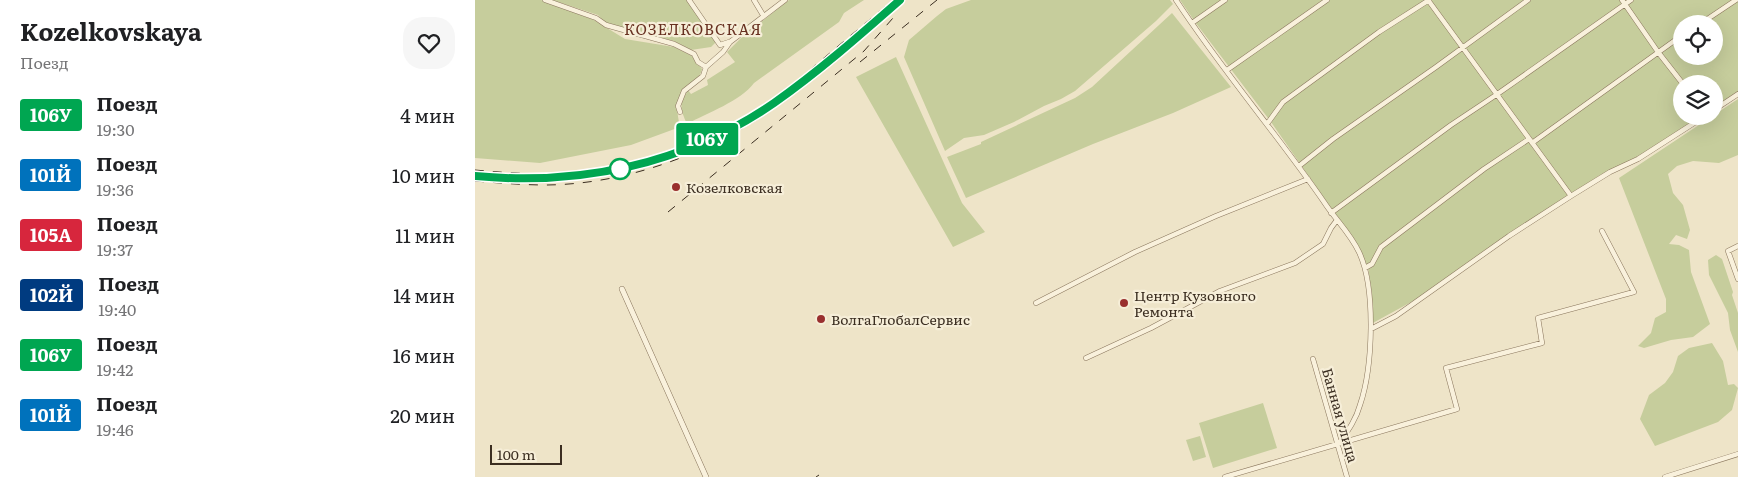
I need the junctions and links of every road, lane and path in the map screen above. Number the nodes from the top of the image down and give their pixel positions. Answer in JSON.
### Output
{"nodes":[{"id":1,"x":545,"y":0,"type":"edge"},
{"id":2,"x":689,"y":0,"type":"edge"},
{"id":3,"x":755,"y":0,"type":"edge"},
{"id":4,"x":785,"y":0,"type":"edge"},
{"id":5,"x":1176,"y":0,"type":"edge"},
{"id":6,"x":1225,"y":0,"type":"edge"},
{"id":7,"x":1327,"y":0,"type":"edge"},
{"id":8,"x":1428,"y":0,"type":"edge"},
{"id":9,"x":1528,"y":0,"type":"edge"},
{"id":10,"x":1631,"y":0,"type":"edge"},
{"id":11,"x":1736,"y":0,"type":"edge"},
{"id":12,"x":1624,"y":2,"type":"edge"},
{"id":13,"x":763,"y":15,"type":"junction"},
{"id":14,"x":1714,"y":15,"type":"edge"},
{"id":15,"x":1192,"y":23,"type":"junction"},
{"id":16,"x":731,"y":42,"type":"junction"},
{"id":17,"x":1673,"y":42,"type":"edge"},
{"id":18,"x":1462,"y":48,"type":"junction"},
{"id":19,"x":1658,"y":52,"type":"junction"},
{"id":20,"x":706,"y":67,"type":"junction"},
{"id":21,"x":1227,"y":70,"type":"junction"},
{"id":22,"x":1676,"y":75,"type":"edge"},
{"id":23,"x":1738,"y":94,"type":"edge"},
{"id":24,"x":1496,"y":95,"type":"junction"},
{"id":25,"x":1723,"y":104,"type":"edge"},
{"id":26,"x":680,"y":112,"type":"dead end"},
{"id":27,"x":1267,"y":124,"type":"junction"},
{"id":28,"x":1691,"y":125,"type":"edge"},
{"id":29,"x":1531,"y":141,"type":"junction"},
{"id":30,"x":1299,"y":166,"type":"junction"},
{"id":31,"x":1308,"y":179,"type":"junction"},
{"id":32,"x":1571,"y":196,"type":"junction"},
{"id":33,"x":1331,"y":213,"type":"junction"},
{"id":34,"x":1337,"y":220,"type":"junction"},
{"id":35,"x":1602,"y":231,"type":"dead end"},
{"id":36,"x":1738,"y":246,"type":"edge"},
{"id":37,"x":1365,"y":268,"type":"junction"},
{"id":38,"x":1738,"y":279,"type":"edge"},
{"id":39,"x":622,"y":290,"type":"dead end"},
{"id":40,"x":1036,"y":303,"type":"dead end"},
{"id":41,"x":1371,"y":328,"type":"junction"},
{"id":42,"x":1086,"y":358,"type":"dead end"},
{"id":43,"x":1313,"y":359,"type":"dead end"},
{"id":44,"x":1338,"y":445,"type":"junction"},
{"id":45,"x":1738,"y":454,"type":"edge"},
{"id":46,"x":706,"y":477,"type":"edge"},
{"id":47,"x":1225,"y":477,"type":"edge"},
{"id":48,"x":1347,"y":477,"type":"edge"},
{"id":49,"x":1665,"y":477,"type":"edge"}],
"edges":[{"from":1,"to":20,"type":"street"},
{"from":2,"to":16,"type":"street"},
{"from":3,"to":13,"type":"street"},
{"from":4,"to":13,"type":"street"},
{"from":5,"to":15,"type":"street"},
{"from":6,"to":15,"type":"street"},
{"from":7,"to":21,"type":"street"},
{"from":8,"to":18,"type":"street"},
{"from":8,"to":27,"type":"street"},
{"from":9,"to":18,"type":"street"},
{"from":10,"to":12,"type":"street"},
{"from":11,"to":14,"type":"street"},
{"from":12,"to":19,"type":"street"},
{"from":12,"to":24,"type":"street"},
{"from":13,"to":16,"type":"street"},
{"from":15,"to":21,"type":"street"},
{"from":16,"to":20,"type":"street"},
{"from":17,"to":19,"type":"street"},
{"from":18,"to":24,"type":"street"},
{"from":18,"to":30,"type":"street"},
{"from":19,"to":22,"type":"street"},
{"from":19,"to":29,"type":"street"},
{"from":20,"to":26,"type":"street"},
{"from":21,"to":27,"type":"street"},
{"from":23,"to":25,"type":"street"},
{"from":24,"to":29,"type":"street"},
{"from":24,"to":33,"type":"street"},
{"from":27,"to":30,"type":"street"},
{"from":28,"to":32,"type":"street"},
{"from":29,"to":32,"type":"street"},
{"from":29,"to":37,"type":"street"},
{"from":30,"to":31,"type":"street"},
{"from":31,"to":33,"type":"street"},
{"from":31,"to":40,"type":"street"},
{"from":32,"to":41,"type":"street"},
{"from":33,"to":34,"type":"street"},
{"from":34,"to":37,"type":"street"},
{"from":34,"to":42,"type":"street"},
{"from":35,"to":44,"type":"street"},
{"from":36,"to":38,"type":"street"},
{"from":37,"to":41,"type":"street"},
{"from":39,"to":46,"type":"street"},
{"from":41,"to":44,"type":"street"},
{"from":43,"to":44,"type":"street","name":"Банная улица"},
{"from":44,"to":47,"type":"street"},
{"from":44,"to":48,"type":"street","name":"Банная улица"},
{"from":45,"to":49,"type":"street"}]}
